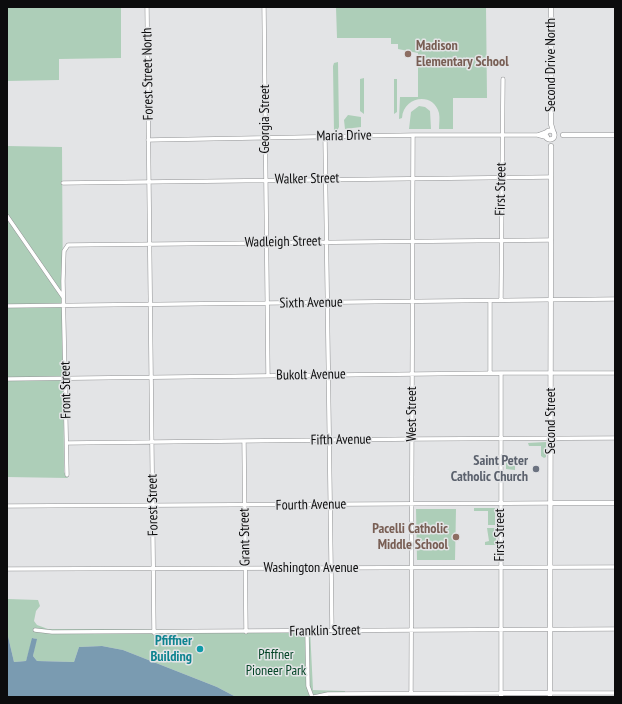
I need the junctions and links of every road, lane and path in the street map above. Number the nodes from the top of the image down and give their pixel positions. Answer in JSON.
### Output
{"nodes":[{"id":1,"x":147,"y":7,"type":"edge"},
{"id":2,"x":264,"y":7,"type":"edge"},
{"id":3,"x":551,"y":7,"type":"edge"},
{"id":4,"x":503,"y":79,"type":"dead end"},
{"id":5,"x":413,"y":135,"type":"junction"},
{"id":6,"x":539,"y":135,"type":"joint"},
{"id":7,"x":550,"y":135,"type":"junction"},
{"id":8,"x":615,"y":135,"type":"edge"},
{"id":9,"x":502,"y":136,"type":"junction"},
{"id":10,"x":325,"y":137,"type":"junction"},
{"id":11,"x":266,"y":138,"type":"junction"},
{"id":12,"x":148,"y":140,"type":"junction"},
{"id":13,"x":502,"y":177,"type":"junction"},
{"id":14,"x":551,"y":177,"type":"junction"},
{"id":15,"x":326,"y":178,"type":"junction"},
{"id":16,"x":412,"y":178,"type":"junction"},
{"id":17,"x":265,"y":179,"type":"junction"},
{"id":18,"x":148,"y":181,"type":"junction"},
{"id":19,"x":63,"y":183,"type":"dead end"},
{"id":20,"x":7,"y":216,"type":"edge"},
{"id":21,"x":500,"y":240,"type":"junction"},
{"id":22,"x":551,"y":240,"type":"junction"},
{"id":23,"x":327,"y":241,"type":"junction"},
{"id":24,"x":412,"y":241,"type":"junction"},
{"id":25,"x":266,"y":242,"type":"junction"},
{"id":26,"x":149,"y":244,"type":"junction"},
{"id":27,"x":64,"y":297,"type":"junction"},
{"id":28,"x":551,"y":299,"type":"junction"},
{"id":29,"x":615,"y":299,"type":"edge"},
{"id":30,"x":501,"y":300,"type":"junction"},
{"id":31,"x":412,"y":301,"type":"junction"},
{"id":32,"x":490,"y":301,"type":"junction"},
{"id":33,"x":328,"y":303,"type":"junction"},
{"id":34,"x":267,"y":304,"type":"junction"},
{"id":35,"x":150,"y":305,"type":"junction"},
{"id":36,"x":7,"y":306,"type":"edge"},
{"id":37,"x":64,"y":306,"type":"junction"},
{"id":38,"x":490,"y":373,"type":"junction"},
{"id":39,"x":501,"y":373,"type":"junction"},
{"id":40,"x":551,"y":373,"type":"junction"},
{"id":41,"x":615,"y":373,"type":"edge"},
{"id":42,"x":412,"y":374,"type":"junction"},
{"id":43,"x":268,"y":376,"type":"junction"},
{"id":44,"x":329,"y":376,"type":"junction"},
{"id":45,"x":66,"y":377,"type":"junction"},
{"id":46,"x":151,"y":377,"type":"junction"},
{"id":47,"x":7,"y":379,"type":"edge"},
{"id":48,"x":501,"y":438,"type":"junction"},
{"id":49,"x":551,"y":438,"type":"junction"},
{"id":50,"x":615,"y":438,"type":"edge"},
{"id":51,"x":411,"y":439,"type":"junction"},
{"id":52,"x":330,"y":440,"type":"junction"},
{"id":53,"x":244,"y":441,"type":"junction"},
{"id":54,"x":152,"y":442,"type":"junction"},
{"id":55,"x":67,"y":443,"type":"junction"},
{"id":56,"x":67,"y":475,"type":"dead end"},
{"id":57,"x":411,"y":503,"type":"junction"},
{"id":58,"x":500,"y":503,"type":"junction"},
{"id":59,"x":551,"y":503,"type":"junction"},
{"id":60,"x":615,"y":503,"type":"edge"},
{"id":61,"x":245,"y":505,"type":"junction"},
{"id":62,"x":331,"y":505,"type":"junction"},
{"id":63,"x":7,"y":506,"type":"edge"},
{"id":64,"x":152,"y":506,"type":"junction"},
{"id":65,"x":501,"y":567,"type":"junction"},
{"id":66,"x":550,"y":567,"type":"junction"},
{"id":67,"x":615,"y":567,"type":"edge"},
{"id":68,"x":246,"y":568,"type":"junction"},
{"id":69,"x":332,"y":568,"type":"junction"},
{"id":70,"x":410,"y":568,"type":"junction"},
{"id":71,"x":7,"y":569,"type":"edge"},
{"id":72,"x":154,"y":569,"type":"junction"},
{"id":73,"x":615,"y":629,"type":"edge"},
{"id":74,"x":35,"y":630,"type":"dead end"},
{"id":75,"x":501,"y":630,"type":"junction"},
{"id":76,"x":550,"y":630,"type":"junction"},
{"id":77,"x":332,"y":631,"type":"junction"},
{"id":78,"x":411,"y":631,"type":"junction"},
{"id":79,"x":246,"y":632,"type":"junction"},
{"id":80,"x":307,"y":632,"type":"junction"},
{"id":81,"x":154,"y":633,"type":"junction"},
{"id":82,"x":411,"y":693,"type":"junction"},
{"id":83,"x":615,"y":693,"type":"edge"},
{"id":84,"x":501,"y":695,"type":"edge"},
{"id":85,"x":550,"y":695,"type":"edge"},
{"id":86,"x":313,"y":697,"type":"edge"}],
"edges":[{"from":1,"to":12,"type":"street","name":"Forest Street North"},
{"from":2,"to":11,"type":"street","name":"Georgia Street"},
{"from":3,"to":7,"type":"street","name":"Second Drive North"},
{"from":4,"to":9,"type":"street","name":"First Street"},
{"from":5,"to":9,"type":"street","name":"Maria Drive"},
{"from":5,"to":10,"type":"street","name":"Maria Drive"},
{"from":5,"to":16,"type":"street","name":"West Street"},
{"from":6,"to":7,"type":"street"},
{"from":6,"to":9,"type":"street","name":"Maria Drive"},
{"from":7,"to":8,"type":"street"},
{"from":7,"to":14,"type":"street","name":"Second Street"},
{"from":9,"to":13,"type":"street","name":"First Street"},
{"from":10,"to":11,"type":"street","name":"Maria Drive"},
{"from":10,"to":15,"type":"street"},
{"from":11,"to":12,"type":"street","name":"Maria Drive"},
{"from":11,"to":17,"type":"street","name":"Georgia Street"},
{"from":12,"to":18,"type":"street"},
{"from":13,"to":14,"type":"street","name":"Walker Street"},
{"from":13,"to":16,"type":"street","name":"Walker Street"},
{"from":13,"to":21,"type":"street","name":"First Street"},
{"from":14,"to":22,"type":"street","name":"Second Street"},
{"from":15,"to":16,"type":"street","name":"Walker Street"},
{"from":15,"to":17,"type":"street","name":"Walker Street"},
{"from":15,"to":23,"type":"street"},
{"from":16,"to":24,"type":"street","name":"West Street"},
{"from":17,"to":18,"type":"street","name":"Walker Street"},
{"from":17,"to":25,"type":"street","name":"Georgia Street"},
{"from":18,"to":19,"type":"street","name":"Walker Street"},
{"from":18,"to":26,"type":"street"},
{"from":20,"to":27,"type":"street"},
{"from":21,"to":22,"type":"street","name":"Wadleigh Street"},
{"from":21,"to":24,"type":"street","name":"Wadleigh Street"},
{"from":21,"to":30,"type":"street","name":"First Street"},
{"from":22,"to":28,"type":"street","name":"Second Street"},
{"from":23,"to":24,"type":"street","name":"Wadleigh Street"},
{"from":23,"to":25,"type":"street","name":"Wadleigh Street"},
{"from":23,"to":33,"type":"street"},
{"from":24,"to":31,"type":"street","name":"West Street"},
{"from":25,"to":26,"type":"street","name":"Wadleigh Street"},
{"from":25,"to":34,"type":"street","name":"Georgia Street"},
{"from":26,"to":27,"type":"street","name":"Wadleigh Street"},
{"from":26,"to":35,"type":"street"},
{"from":27,"to":37,"type":"street","name":"Front Street"},
{"from":28,"to":29,"type":"street","name":"Sixth Avenue"},
{"from":28,"to":30,"type":"street","name":"Sixth Avenue"},
{"from":28,"to":40,"type":"street","name":"Second Street"},
{"from":30,"to":32,"type":"street","name":"Sixth Avenue"},
{"from":31,"to":32,"type":"street","name":"Sixth Avenue"},
{"from":31,"to":33,"type":"street","name":"Sixth Avenue"},
{"from":31,"to":42,"type":"street","name":"West Street"},
{"from":32,"to":38,"type":"street"},
{"from":33,"to":34,"type":"street","name":"Sixth Avenue"},
{"from":33,"to":44,"type":"street"},
{"from":34,"to":35,"type":"street","name":"Sixth Avenue"},
{"from":34,"to":43,"type":"street","name":"Georgia Street"},
{"from":35,"to":37,"type":"street","name":"Sixth Avenue"},
{"from":35,"to":46,"type":"street"},
{"from":36,"to":37,"type":"street","name":"Sixth Avenue"},
{"from":37,"to":45,"type":"street","name":"Front Street"},
{"from":38,"to":39,"type":"street","name":"Bukolt Avenue"},
{"from":38,"to":42,"type":"street","name":"Bukolt Avenue"},
{"from":39,"to":40,"type":"street","name":"Bukolt Avenue"},
{"from":39,"to":48,"type":"street","name":"First Street"},
{"from":40,"to":41,"type":"street","name":"Bukolt Avenue"},
{"from":40,"to":49,"type":"street","name":"Second Street"},
{"from":42,"to":44,"type":"street","name":"Bukolt Avenue"},
{"from":42,"to":51,"type":"street","name":"West Street"},
{"from":43,"to":44,"type":"street","name":"Bukolt Avenue"},
{"from":43,"to":46,"type":"street","name":"Bukolt Avenue"},
{"from":44,"to":52,"type":"street"},
{"from":45,"to":46,"type":"street","name":"Bukolt Avenue"},
{"from":45,"to":47,"type":"street","name":"Bukolt Avenue"},
{"from":45,"to":55,"type":"street","name":"Front Street"},
{"from":46,"to":54,"type":"street","name":"Forest Street"},
{"from":48,"to":49,"type":"street","name":"Fifth Avenue"},
{"from":48,"to":51,"type":"street","name":"Fifth Avenue"},
{"from":48,"to":58,"type":"street","name":"First Street"},
{"from":49,"to":50,"type":"street","name":"Fifth Avenue"},
{"from":49,"to":59,"type":"street","name":"Second Street"},
{"from":51,"to":52,"type":"street","name":"Fifth Avenue"},
{"from":51,"to":57,"type":"street","name":"West Street"},
{"from":52,"to":53,"type":"street","name":"Fifth Avenue"},
{"from":52,"to":62,"type":"street"},
{"from":53,"to":54,"type":"street","name":"Fifth Avenue"},
{"from":53,"to":61,"type":"street","name":"Grant Street"},
{"from":54,"to":55,"type":"street","name":"Fifth Avenue"},
{"from":54,"to":64,"type":"street","name":"Forest Street"},
{"from":55,"to":56,"type":"street","name":"Front Street"},
{"from":57,"to":58,"type":"street","name":"Fourth Avenue"},
{"from":57,"to":62,"type":"street","name":"Fourth Avenue"},
{"from":57,"to":70,"type":"street","name":"West Street"},
{"from":58,"to":59,"type":"street","name":"Fourth Avenue"},
{"from":58,"to":65,"type":"street","name":"First Street"},
{"from":59,"to":60,"type":"street","name":"Fourth Avenue"},
{"from":59,"to":66,"type":"street","name":"Second Street"},
{"from":61,"to":62,"type":"street","name":"Fourth Avenue"},
{"from":61,"to":64,"type":"street","name":"Fourth Avenue"},
{"from":61,"to":68,"type":"street","name":"Grant Street"},
{"from":62,"to":69,"type":"street"},
{"from":63,"to":64,"type":"street","name":"Fourth Avenue"},
{"from":64,"to":72,"type":"street","name":"Forest Street"},
{"from":65,"to":66,"type":"street","name":"Washington Avenue"},
{"from":65,"to":70,"type":"street","name":"Washington Avenue"},
{"from":65,"to":75,"type":"street","name":"First Street"},
{"from":66,"to":67,"type":"street","name":"Washington Avenue"},
{"from":66,"to":76,"type":"street","name":"Second Street"},
{"from":68,"to":69,"type":"street","name":"Washington Avenue"},
{"from":68,"to":72,"type":"street","name":"Washington Avenue"},
{"from":68,"to":79,"type":"street","name":"Grant Street"},
{"from":69,"to":70,"type":"street","name":"Washington Avenue"},
{"from":69,"to":77,"type":"street"},
{"from":70,"to":78,"type":"street","name":"West Street"},
{"from":71,"to":72,"type":"street","name":"Washington Avenue"},
{"from":72,"to":81,"type":"street","name":"Forest Street"},
{"from":73,"to":76,"type":"street","name":"Franklin Street"},
{"from":74,"to":81,"type":"street","name":"Franklin Street"},
{"from":75,"to":76,"type":"street","name":"Franklin Street"},
{"from":75,"to":78,"type":"street","name":"Franklin Street"},
{"from":75,"to":84,"type":"street","name":"First Street"},
{"from":76,"to":85,"type":"street","name":"Second Street"},
{"from":77,"to":78,"type":"street","name":"Franklin Street"},
{"from":77,"to":80,"type":"street","name":"Franklin Street"},
{"from":78,"to":82,"type":"street","name":"West Street"},
{"from":79,"to":80,"type":"street","name":"Franklin Street"},
{"from":79,"to":81,"type":"street","name":"Franklin Street"},
{"from":80,"to":86,"type":"street"},
{"from":82,"to":84,"type":"street"},
{"from":82,"to":86,"type":"street"},
{"from":83,"to":85,"type":"street"},
{"from":84,"to":85,"type":"street"}]}
